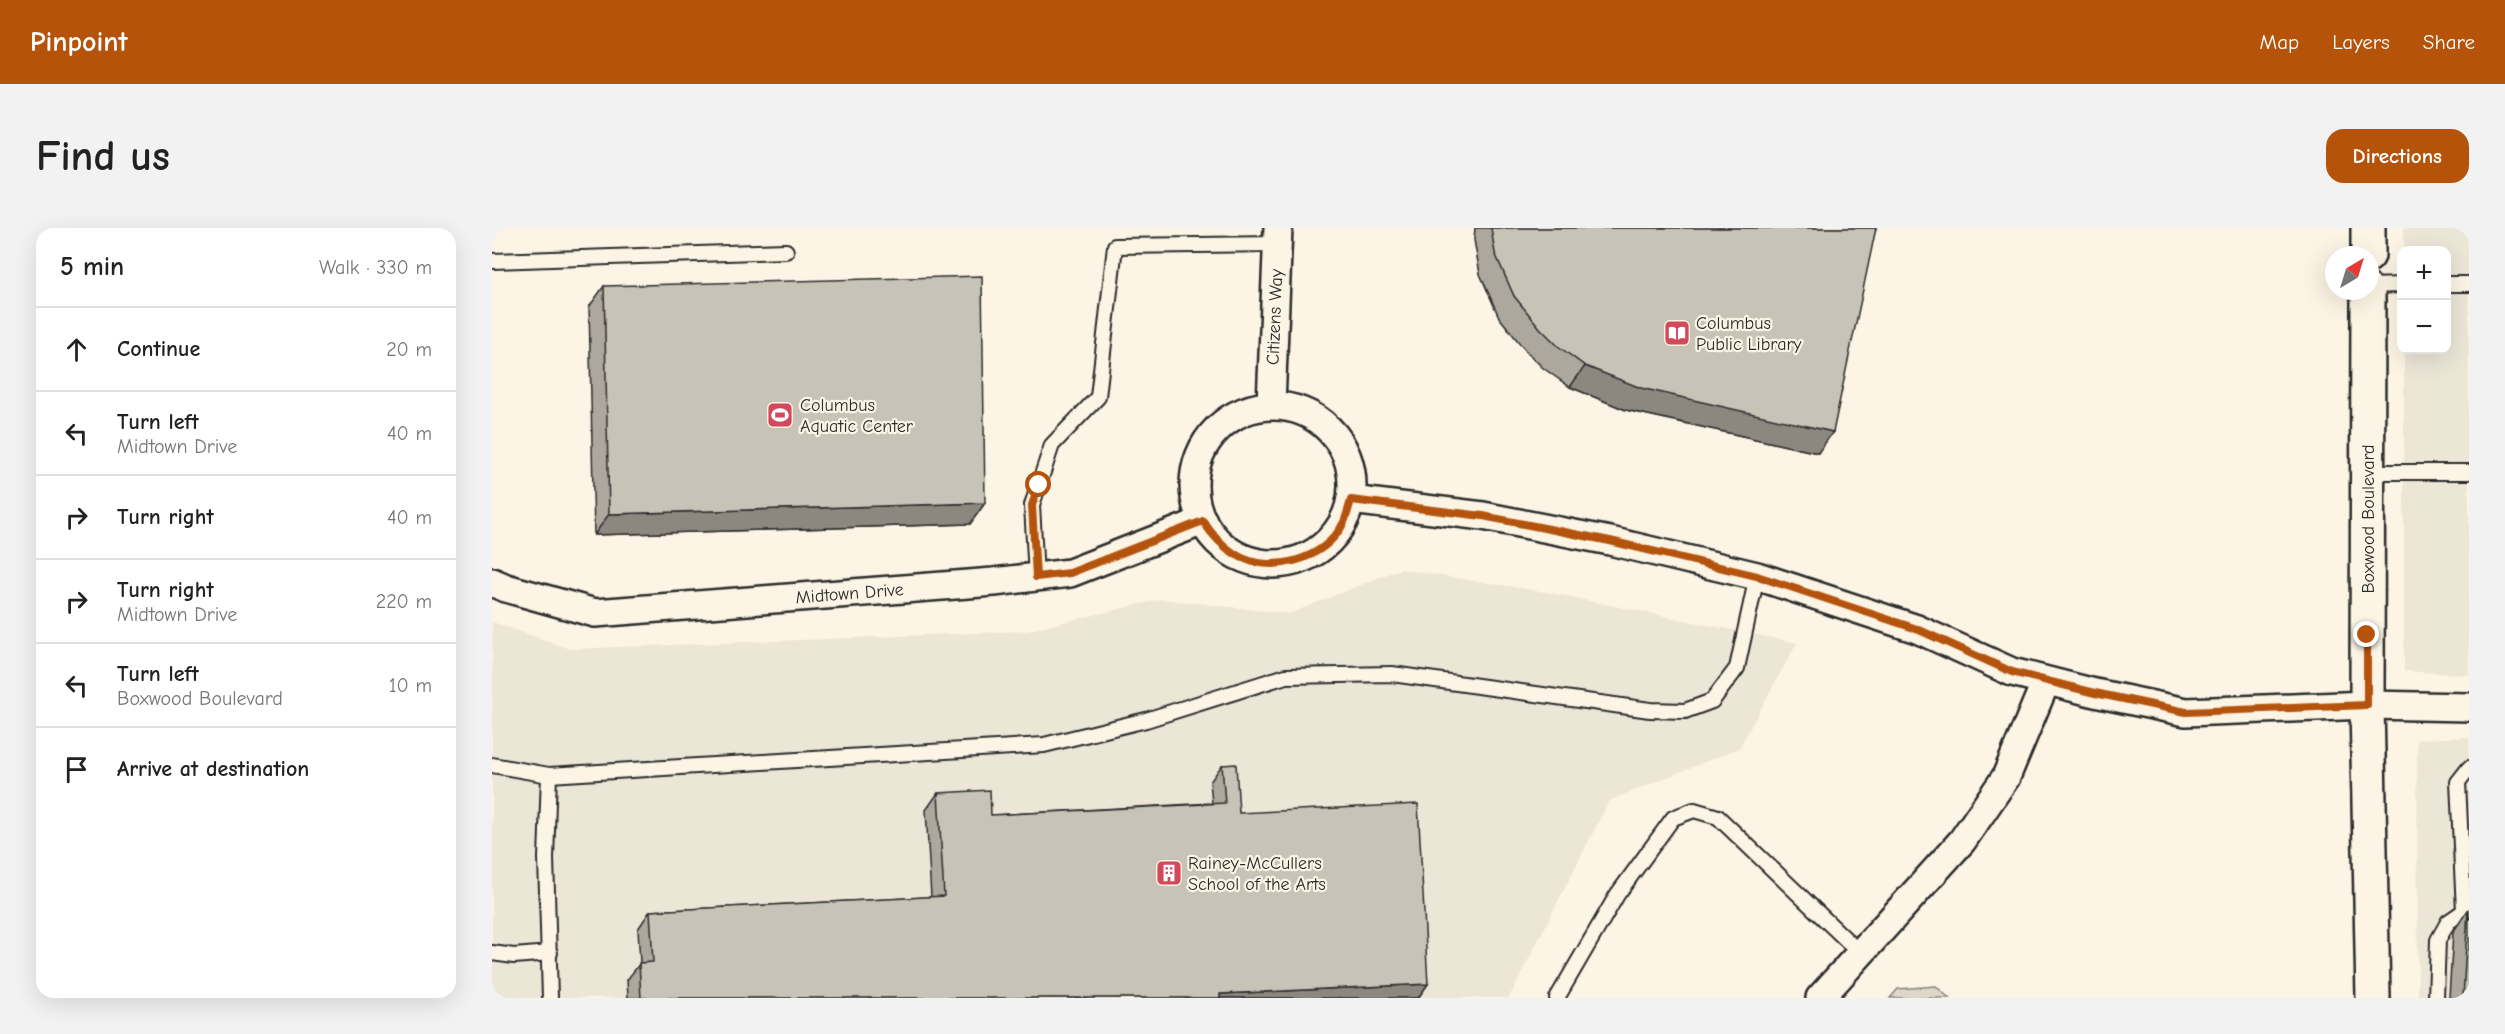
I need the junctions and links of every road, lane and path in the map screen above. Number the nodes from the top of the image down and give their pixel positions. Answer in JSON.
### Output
{"nodes":[{"id":1,"x":2368,"y":228,"type":"edge"},
{"id":2,"x":1278,"y":236,"type":"edge"},
{"id":3,"x":2368,"y":246,"type":"edge"},
{"id":4,"x":786,"y":251,"type":"dead end"},
{"id":5,"x":492,"y":261,"type":"edge"},
{"id":6,"x":2451,"y":284,"type":"edge"},
{"id":7,"x":2469,"y":284,"type":"edge"},
{"id":8,"x":2379,"y":285,"type":"edge"},
{"id":9,"x":2397,"y":285,"type":"edge"},
{"id":10,"x":2368,"y":300,"type":"edge"},
{"id":11,"x":1271,"y":405,"type":"junction"},
{"id":12,"x":2368,"y":472,"type":"junction"},
{"id":13,"x":2469,"y":472,"type":"edge"},
{"id":14,"x":1351,"y":500,"type":"junction"},
{"id":15,"x":1203,"y":521,"type":"junction"},
{"id":16,"x":1757,"y":576,"type":"junction"},
{"id":17,"x":1036,"y":577,"type":"junction"},
{"id":18,"x":492,"y":582,"type":"edge"},
{"id":19,"x":2046,"y":681,"type":"junction"},
{"id":20,"x":2367,"y":705,"type":"junction"},
{"id":21,"x":2469,"y":707,"type":"edge"},
{"id":22,"x":492,"y":765,"type":"edge"},
{"id":23,"x":2469,"y":768,"type":"edge"},
{"id":24,"x":549,"y":775,"type":"junction"},
{"id":25,"x":2466,"y":910,"type":"edge"},
{"id":26,"x":492,"y":953,"type":"edge"},
{"id":27,"x":550,"y":953,"type":"junction"},
{"id":28,"x":1860,"y":954,"type":"junction"},
{"id":29,"x":550,"y":998,"type":"edge"},
{"id":30,"x":1557,"y":998,"type":"edge"},
{"id":31,"x":1820,"y":998,"type":"edge"},
{"id":32,"x":2373,"y":998,"type":"edge"},
{"id":33,"x":2436,"y":998,"type":"edge"}],
"edges":[{"from":1,"to":3,"type":"street"},
{"from":2,"to":11,"type":"street","name":"Citizens Way"},
{"from":2,"to":17,"type":"lane"},
{"from":4,"to":5,"type":"lane"},
{"from":6,"to":7,"type":"lane"},
{"from":8,"to":9,"type":"lane"},
{"from":10,"to":12,"type":"street","name":"Boxwood Boulevard"},
{"from":11,"to":14,"type":"street"},
{"from":11,"to":15,"type":"street"},
{"from":12,"to":13,"type":"lane"},
{"from":12,"to":20,"type":"street","name":"Boxwood Boulevard"},
{"from":14,"to":15,"type":"street"},
{"from":14,"to":16,"type":"street"},
{"from":15,"to":17,"type":"street","name":"Midtown Drive"},
{"from":16,"to":19,"type":"street"},
{"from":16,"to":24,"type":"lane"},
{"from":17,"to":18,"type":"street","name":"Midtown Drive"},
{"from":19,"to":20,"type":"street"},
{"from":19,"to":28,"type":"street"},
{"from":20,"to":21,"type":"street"},
{"from":20,"to":32,"type":"street","name":"Boxwood Boulevard"},
{"from":22,"to":24,"type":"lane"},
{"from":23,"to":25,"type":"lane"},
{"from":24,"to":27,"type":"lane"},
{"from":25,"to":33,"type":"lane"},
{"from":26,"to":27,"type":"lane"},
{"from":27,"to":29,"type":"lane"},
{"from":28,"to":30,"type":"lane"},
{"from":28,"to":31,"type":"street"}]}
